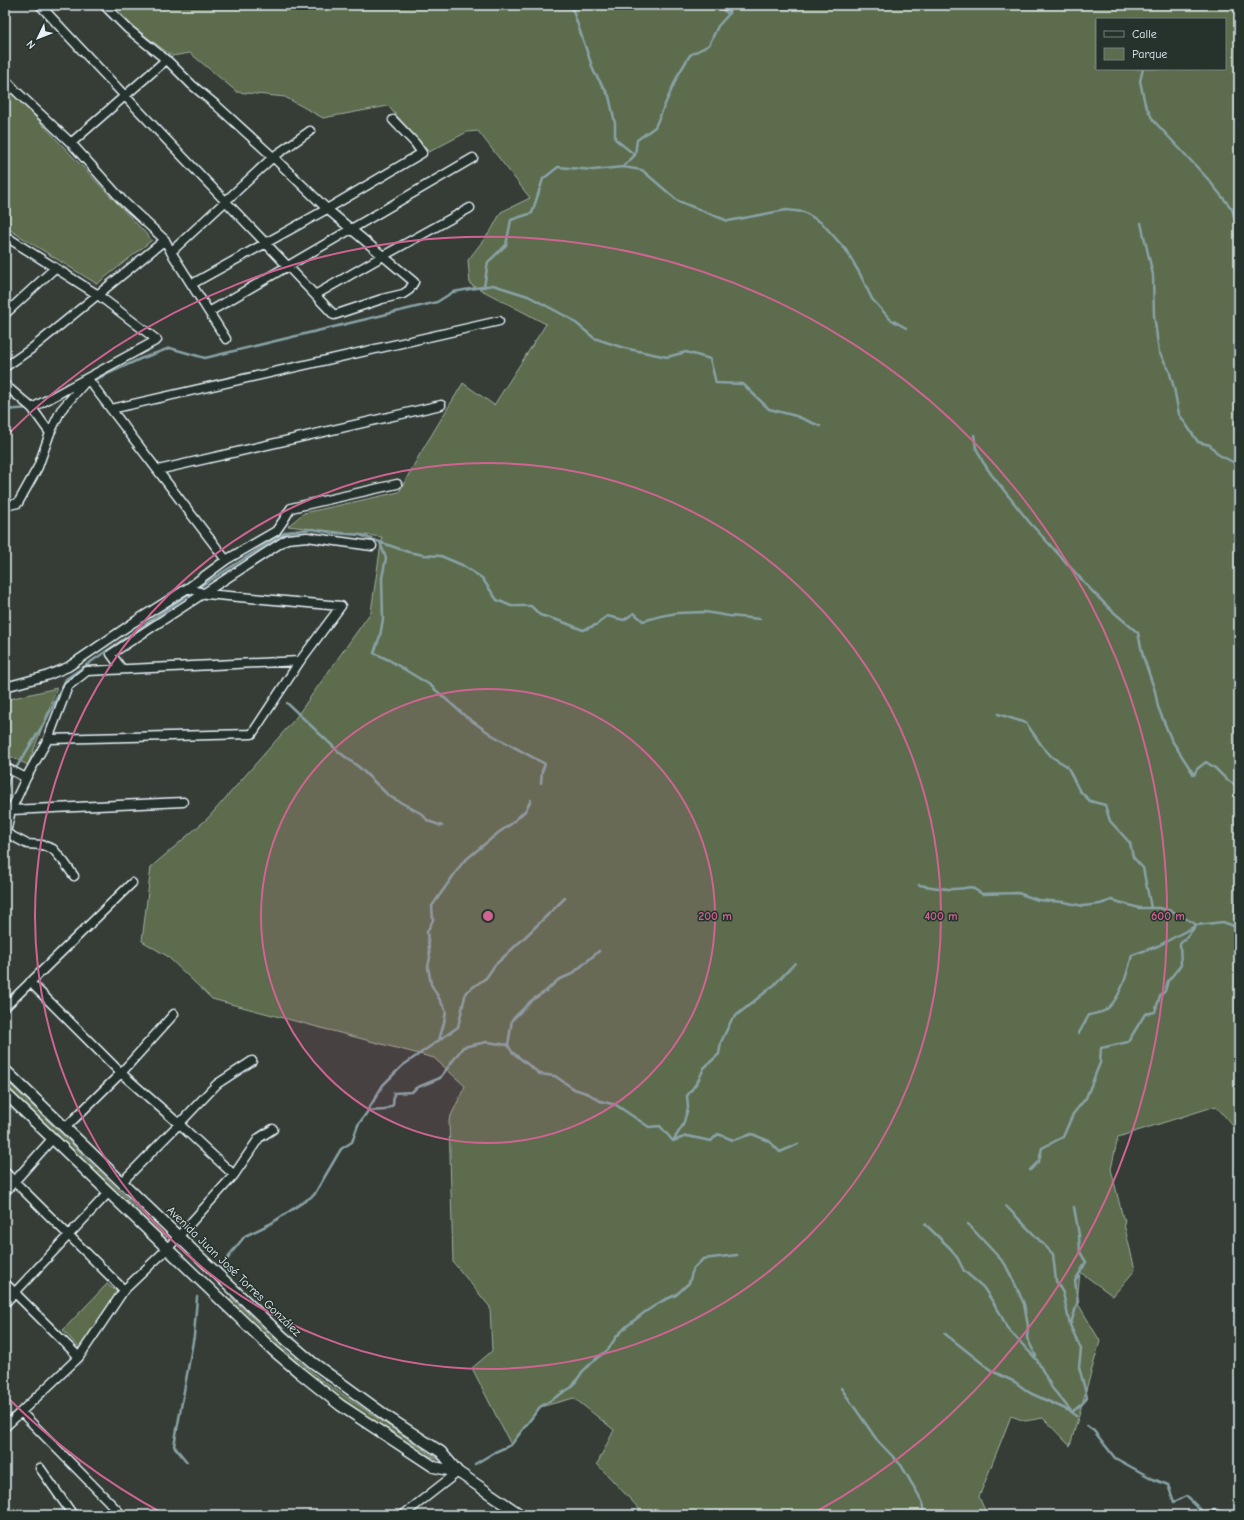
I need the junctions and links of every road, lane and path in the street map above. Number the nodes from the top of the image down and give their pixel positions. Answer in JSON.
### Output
{"nodes":[{"id":1,"x":40,"y":5,"type":"edge"},
{"id":2,"x":104,"y":5,"type":"edge"},
{"id":3,"x":166,"y":60,"type":"junction"},
{"id":4,"x":5,"y":79,"type":"edge"},
{"id":5,"x":124,"y":97,"type":"junction"},
{"id":6,"x":393,"y":120,"type":"dead end"},
{"id":7,"x":310,"y":131,"type":"dead end"},
{"id":8,"x":71,"y":143,"type":"junction"},
{"id":9,"x":273,"y":157,"type":"junction"},
{"id":10,"x":473,"y":158,"type":"dead end"},
{"id":11,"x":227,"y":201,"type":"junction"},
{"id":12,"x":470,"y":208,"type":"dead end"},
{"id":13,"x":327,"y":209,"type":"junction"},
{"id":14,"x":351,"y":229,"type":"junction"},
{"id":15,"x":5,"y":236,"type":"edge"},
{"id":16,"x":165,"y":240,"type":"junction"},
{"id":17,"x":266,"y":243,"type":"junction"},
{"id":18,"x":171,"y":252,"type":"junction"},
{"id":19,"x":383,"y":256,"type":"junction"},
{"id":20,"x":288,"y":266,"type":"junction"},
{"id":21,"x":55,"y":268,"type":"junction"},
{"id":22,"x":192,"y":284,"type":"junction"},
{"id":23,"x":98,"y":295,"type":"junction"},
{"id":24,"x":315,"y":295,"type":"junction"},
{"id":25,"x":209,"y":312,"type":"junction"},
{"id":26,"x":5,"y":314,"type":"edge"},
{"id":27,"x":499,"y":321,"type":"dead end"},
{"id":28,"x":226,"y":339,"type":"dead end"},
{"id":29,"x":5,"y":367,"type":"edge"},
{"id":30,"x":88,"y":379,"type":"junction"},
{"id":31,"x":5,"y":385,"type":"edge"},
{"id":32,"x":442,"y":406,"type":"dead end"},
{"id":33,"x":32,"y":408,"type":"junction"},
{"id":34,"x":111,"y":409,"type":"junction"},
{"id":35,"x":50,"y":433,"type":"junction"},
{"id":36,"x":158,"y":470,"type":"junction"},
{"id":37,"x":397,"y":484,"type":"dead end"},
{"id":38,"x":5,"y":506,"type":"edge"},
{"id":39,"x":372,"y":546,"type":"dead end"},
{"id":40,"x":226,"y":560,"type":"junction"},
{"id":41,"x":188,"y":588,"type":"junction"},
{"id":42,"x":204,"y":593,"type":"junction"},
{"id":43,"x":300,"y":661,"type":"junction"},
{"id":44,"x":122,"y":669,"type":"junction"},
{"id":45,"x":5,"y":687,"type":"edge"},
{"id":46,"x":48,"y":739,"type":"junction"},
{"id":47,"x":5,"y":766,"type":"edge"},
{"id":48,"x":26,"y":778,"type":"junction"},
{"id":49,"x":183,"y":802,"type":"dead end"},
{"id":50,"x":10,"y":810,"type":"junction"},
{"id":51,"x":5,"y":835,"type":"edge"},
{"id":52,"x":74,"y":876,"type":"dead end"},
{"id":53,"x":132,"y":883,"type":"dead end"},
{"id":54,"x":30,"y":982,"type":"junction"},
{"id":55,"x":5,"y":1006,"type":"edge"},
{"id":56,"x":174,"y":1014,"type":"dead end"},
{"id":57,"x":252,"y":1061,"type":"dead end"},
{"id":58,"x":5,"y":1070,"type":"edge"},
{"id":59,"x":121,"y":1073,"type":"junction"},
{"id":60,"x":5,"y":1093,"type":"edge"},
{"id":61,"x":180,"y":1124,"type":"junction"},
{"id":62,"x":65,"y":1128,"type":"junction"},
{"id":63,"x":273,"y":1129,"type":"dead end"},
{"id":64,"x":53,"y":1138,"type":"junction"},
{"id":65,"x":5,"y":1172,"type":"edge"},
{"id":66,"x":234,"y":1175,"type":"junction"},
{"id":67,"x":15,"y":1182,"type":"junction"},
{"id":68,"x":122,"y":1182,"type":"junction"},
{"id":69,"x":5,"y":1192,"type":"edge"},
{"id":70,"x":109,"y":1192,"type":"junction"},
{"id":71,"x":69,"y":1235,"type":"junction"},
{"id":72,"x":179,"y":1236,"type":"junction"},
{"id":73,"x":168,"y":1248,"type":"junction"},
{"id":74,"x":207,"y":1263,"type":"junction"},
{"id":75,"x":196,"y":1275,"type":"junction"},
{"id":76,"x":5,"y":1283,"type":"edge"},
{"id":77,"x":124,"y":1290,"type":"junction"},
{"id":78,"x":15,"y":1293,"type":"junction"},
{"id":79,"x":5,"y":1303,"type":"edge"},
{"id":80,"x":79,"y":1356,"type":"junction"},
{"id":81,"x":21,"y":1412,"type":"junction"},
{"id":82,"x":5,"y":1427,"type":"edge"},
{"id":83,"x":40,"y":1468,"type":"dead end"},
{"id":84,"x":458,"y":1472,"type":"junction"},
{"id":85,"x":74,"y":1515,"type":"edge"},
{"id":86,"x":122,"y":1515,"type":"edge"},
{"id":87,"x":403,"y":1515,"type":"edge"},
{"id":88,"x":521,"y":1515,"type":"edge"}],
"edges":[{"from":1,"to":5,"type":"street"},
{"from":2,"to":3,"type":"street"},
{"from":3,"to":5,"type":"street"},
{"from":3,"to":9,"type":"street"},
{"from":4,"to":8,"type":"street"},
{"from":5,"to":8,"type":"street"},
{"from":5,"to":11,"type":"street"},
{"from":6,"to":13,"type":"street"},
{"from":7,"to":9,"type":"street"},
{"from":8,"to":16,"type":"street"},
{"from":9,"to":11,"type":"street"},
{"from":9,"to":13,"type":"street"},
{"from":10,"to":14,"type":"street"},
{"from":11,"to":17,"type":"street"},
{"from":11,"to":18,"type":"street"},
{"from":12,"to":19,"type":"street"},
{"from":13,"to":14,"type":"street"},
{"from":13,"to":17,"type":"street"},
{"from":14,"to":19,"type":"street"},
{"from":14,"to":20,"type":"street"},
{"from":15,"to":21,"type":"street"},
{"from":16,"to":18,"type":"street"},
{"from":16,"to":23,"type":"street"},
{"from":17,"to":20,"type":"street"},
{"from":17,"to":22,"type":"street"},
{"from":18,"to":22,"type":"street"},
{"from":19,"to":24,"type":"street"},
{"from":19,"to":24,"type":"street"},
{"from":20,"to":24,"type":"street"},
{"from":20,"to":25,"type":"street"},
{"from":21,"to":23,"type":"street"},
{"from":21,"to":26,"type":"street"},
{"from":22,"to":25,"type":"street"},
{"from":23,"to":29,"type":"street"},
{"from":23,"to":30,"type":"street"},
{"from":25,"to":28,"type":"street"},
{"from":27,"to":34,"type":"street"},
{"from":30,"to":33,"type":"street"},
{"from":30,"to":34,"type":"street"},
{"from":30,"to":35,"type":"street"},
{"from":31,"to":33,"type":"street"},
{"from":32,"to":36,"type":"street"},
{"from":33,"to":35,"type":"street"},
{"from":34,"to":36,"type":"street"},
{"from":35,"to":38,"type":"street"},
{"from":36,"to":40,"type":"street"},
{"from":37,"to":40,"type":"street"},
{"from":39,"to":42,"type":"street"},
{"from":40,"to":41,"type":"street"},
{"from":41,"to":42,"type":"street"},
{"from":41,"to":45,"type":"street"},
{"from":42,"to":43,"type":"street"},
{"from":42,"to":44,"type":"street"},
{"from":43,"to":44,"type":"street"},
{"from":43,"to":46,"type":"street"},
{"from":44,"to":46,"type":"street"},
{"from":46,"to":48,"type":"street"},
{"from":47,"to":48,"type":"street"},
{"from":48,"to":50,"type":"street"},
{"from":49,"to":50,"type":"street"},
{"from":50,"to":51,"type":"street"},
{"from":51,"to":52,"type":"street"},
{"from":53,"to":54,"type":"street"},
{"from":54,"to":55,"type":"street"},
{"from":54,"to":59,"type":"street"},
{"from":56,"to":59,"type":"street"},
{"from":57,"to":61,"type":"street"},
{"from":58,"to":62,"type":"main road","name":"Avenida Juan José Torres González"},
{"from":59,"to":61,"type":"street"},
{"from":59,"to":62,"type":"street"},
{"from":60,"to":64,"type":"main road","name":"Avenida Juan José Torres González"},
{"from":61,"to":66,"type":"street"},
{"from":61,"to":68,"type":"street"},
{"from":62,"to":68,"type":"main road","name":"Avenida Juan José Torres González"},
{"from":63,"to":66,"type":"street"},
{"from":64,"to":67,"type":"street"},
{"from":64,"to":70,"type":"main road","name":"Avenida Juan José Torres González"},
{"from":65,"to":67,"type":"street"},
{"from":66,"to":72,"type":"street"},
{"from":67,"to":69,"type":"street"},
{"from":67,"to":71,"type":"street"},
{"from":68,"to":72,"type":"main road","name":"Avenida Juan José Torres González"},
{"from":70,"to":71,"type":"street"},
{"from":70,"to":73,"type":"main road","name":"Avenida Juan José Torres González"},
{"from":71,"to":77,"type":"street"},
{"from":71,"to":78,"type":"street"},
{"from":72,"to":73,"type":"street"},
{"from":72,"to":74,"type":"main road","name":"Avenida Juan José Torres González"},
{"from":73,"to":75,"type":"main road","name":"Avenida Juan José Torres González"},
{"from":73,"to":77,"type":"street"},
{"from":74,"to":75,"type":"main road"},
{"from":74,"to":84,"type":"main road","name":"Avenida Juan José Torres González"},
{"from":75,"to":84,"type":"main road","name":"Avenida Juan José Torres González"},
{"from":76,"to":78,"type":"street"},
{"from":77,"to":80,"type":"street"},
{"from":78,"to":79,"type":"street"},
{"from":78,"to":80,"type":"street"},
{"from":80,"to":81,"type":"street"},
{"from":81,"to":82,"type":"street"},
{"from":81,"to":86,"type":"street"},
{"from":83,"to":85,"type":"street"},
{"from":84,"to":87,"type":"street"},
{"from":84,"to":88,"type":"main road","name":"Avenida Juan José Torres González"}]}
